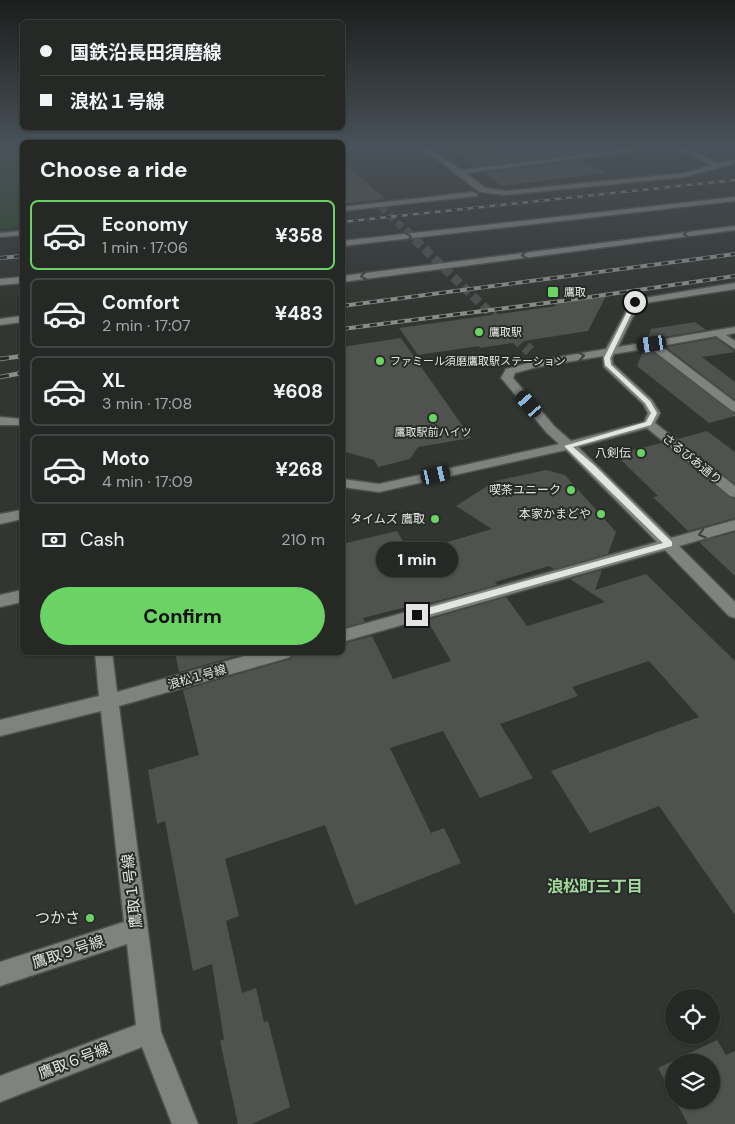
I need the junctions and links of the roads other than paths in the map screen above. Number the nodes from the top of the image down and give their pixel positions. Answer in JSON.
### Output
{"nodes":[{"id":1,"x":423,"y":200,"type":"edge"},
{"id":2,"x":722,"y":200,"type":"edge"},
{"id":3,"x":345,"y":209,"type":"edge"},
{"id":4,"x":735,"y":228,"type":"edge"},
{"id":5,"x":20,"y":233,"type":"edge"},
{"id":6,"x":0,"y":235,"type":"edge"},
{"id":7,"x":345,"y":244,"type":"edge"},
{"id":8,"x":345,"y":279,"type":"edge"},
{"id":9,"x":20,"y":280,"type":"edge"},
{"id":10,"x":0,"y":282,"type":"edge"},
{"id":11,"x":735,"y":286,"type":"edge"},
{"id":12,"x":20,"y":319,"type":"edge"},
{"id":13,"x":0,"y":322,"type":"edge"},
{"id":14,"x":735,"y":330,"type":"edge"},
{"id":15,"x":718,"y":333,"type":"junction"},
{"id":16,"x":652,"y":344,"type":"junction"},
{"id":17,"x":735,"y":346,"type":"edge"},
{"id":18,"x":611,"y":350,"type":"junction"},
{"id":19,"x":735,"y":408,"type":"edge"},
{"id":20,"x":0,"y":421,"type":"edge"},
{"id":21,"x":20,"y":422,"type":"edge"},
{"id":22,"x":649,"y":424,"type":"junction"},
{"id":23,"x":568,"y":446,"type":"junction"},
{"id":24,"x":345,"y":483,"type":"edge"},
{"id":25,"x":735,"y":493,"type":"edge"},
{"id":26,"x":20,"y":515,"type":"edge"},
{"id":27,"x":0,"y":520,"type":"edge"},
{"id":28,"x":735,"y":525,"type":"edge"},
{"id":29,"x":669,"y":544,"type":"junction"},
{"id":30,"x":20,"y":596,"type":"edge"},
{"id":31,"x":0,"y":601,"type":"edge"},
{"id":32,"x":735,"y":612,"type":"edge"},
{"id":33,"x":345,"y":635,"type":"edge"},
{"id":34,"x":103,"y":655,"type":"edge"},
{"id":35,"x":273,"y":655,"type":"edge"},
{"id":36,"x":109,"y":701,"type":"junction"},
{"id":37,"x":0,"y":728,"type":"edge"},
{"id":38,"x":136,"y":930,"type":"junction"},
{"id":39,"x":0,"y":974,"type":"edge"},
{"id":40,"x":149,"y":1032,"type":"junction"},
{"id":41,"x":0,"y":1089,"type":"edge"},
{"id":42,"x":185,"y":1124,"type":"edge"}],
"edges":[{"from":1,"to":3,"type":"street"},
{"from":7,"to":2,"type":"street","one_way":true},
{"from":4,"to":8,"type":"street","one_way":true},
{"from":5,"to":6,"type":"street"},
{"from":9,"to":10,"type":"street"},
{"from":11,"to":18,"type":"street"},
{"from":12,"to":13,"type":"street"},
{"from":14,"to":15,"type":"street"},
{"from":15,"to":16,"type":"street"},
{"from":15,"to":17,"type":"street"},
{"from":16,"to":18,"type":"street"},
{"from":16,"to":19,"type":"street"},
{"from":18,"to":22,"type":"street"},
{"from":23,"to":18,"type":"street","one_way":true},
{"from":20,"to":21,"type":"street"},
{"from":22,"to":23,"type":"street"},
{"from":22,"to":25,"type":"street","name":"さるびあ通り"},
{"from":23,"to":24,"type":"street"},
{"from":23,"to":29,"type":"street"},
{"from":26,"to":27,"type":"street"},
{"from":28,"to":29,"type":"street","one_way":true},
{"from":29,"to":32,"type":"street"},
{"from":29,"to":33,"type":"street"},
{"from":30,"to":31,"type":"street"},
{"from":34,"to":36,"type":"street","name":"鷹取１号線"},
{"from":35,"to":36,"type":"street","name":"浪松１号線"},
{"from":36,"to":37,"type":"street","name":"浪松１号線"},
{"from":36,"to":38,"type":"street","name":"鷹取１号線"},
{"from":38,"to":39,"type":"street","name":"鷹取９号線"},
{"from":38,"to":40,"type":"street","name":"鷹取１号線"},
{"from":40,"to":41,"type":"street","name":"鷹取６号線"},
{"from":40,"to":42,"type":"street","name":"鷹取１号線"}]}
